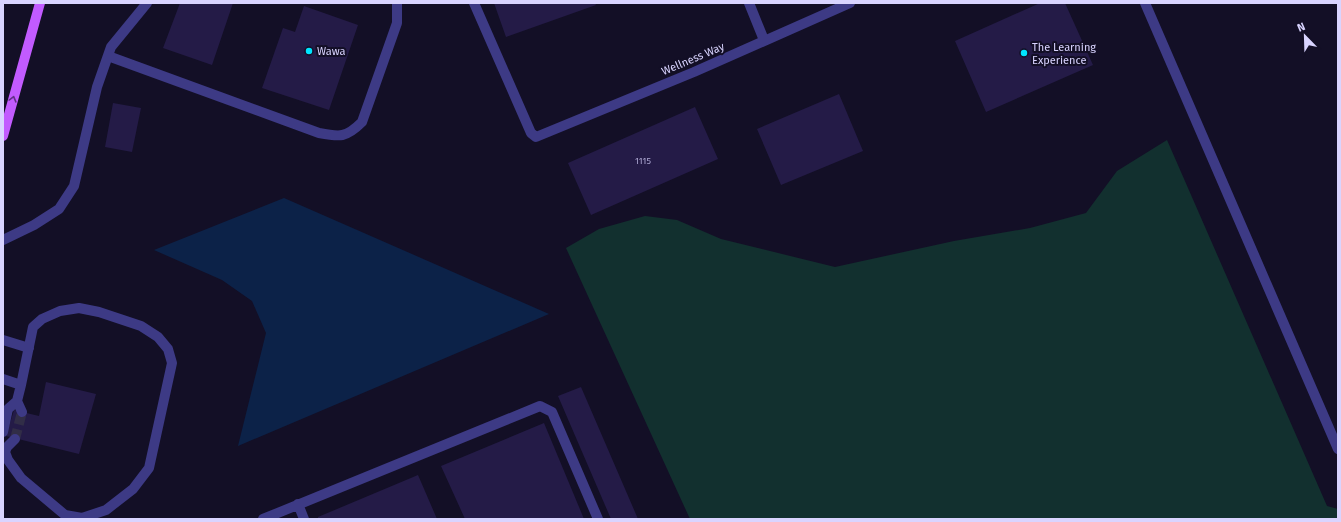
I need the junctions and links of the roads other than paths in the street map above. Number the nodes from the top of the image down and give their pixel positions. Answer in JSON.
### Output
{"nodes":[{"id":1,"x":40,"y":3,"type":"edge"},
{"id":2,"x":146,"y":3,"type":"edge"},
{"id":3,"x":397,"y":3,"type":"edge"},
{"id":4,"x":474,"y":3,"type":"edge"},
{"id":5,"x":749,"y":3,"type":"edge"},
{"id":6,"x":1145,"y":3,"type":"edge"},
{"id":7,"x":843,"y":4,"type":"edge"},
{"id":8,"x":764,"y":40,"type":"junction"},
{"id":9,"x":108,"y":56,"type":"junction"},
{"id":10,"x":3,"y":136,"type":"edge"},
{"id":11,"x":3,"y":240,"type":"edge"},
{"id":12,"x":3,"y":340,"type":"edge"},
{"id":13,"x":29,"y":348,"type":"junction"},
{"id":14,"x":3,"y":379,"type":"edge"},
{"id":15,"x":21,"y":384,"type":"junction"},
{"id":16,"x":17,"y":401,"type":"junction"},
{"id":17,"x":22,"y":412,"type":"tunnel mouth"},
{"id":18,"x":3,"y":432,"type":"edge"},
{"id":19,"x":15,"y":439,"type":"dead end"},
{"id":20,"x":5,"y":442,"type":"edge"},
{"id":21,"x":1338,"y":449,"type":"edge"},
{"id":22,"x":298,"y":504,"type":"junction"},
{"id":23,"x":263,"y":519,"type":"edge"},
{"id":24,"x":304,"y":519,"type":"edge"},
{"id":25,"x":598,"y":519,"type":"edge"}],
"edges":[{"from":10,"to":1,"type":"main road","one_way":true},
{"from":2,"to":9,"type":"lane"},
{"from":3,"to":9,"type":"lane"},
{"from":4,"to":8,"type":"lane","name":"Wellness Way"},
{"from":5,"to":8,"type":"lane"},
{"from":6,"to":21,"type":"lane"},
{"from":7,"to":8,"type":"lane","name":"Wellness Way"},
{"from":9,"to":11,"type":"lane"},
{"from":12,"to":13,"type":"lane"},
{"from":13,"to":15,"type":"lane"},
{"from":13,"to":20,"type":"lane"},
{"from":14,"to":15,"type":"lane"},
{"from":15,"to":16,"type":"lane"},
{"from":16,"to":17,"type":"lane"},
{"from":16,"to":18,"type":"lane"},
{"from":19,"to":20,"type":"lane"},
{"from":22,"to":23,"type":"lane"},
{"from":22,"to":24,"type":"lane"},
{"from":22,"to":25,"type":"lane"}]}
